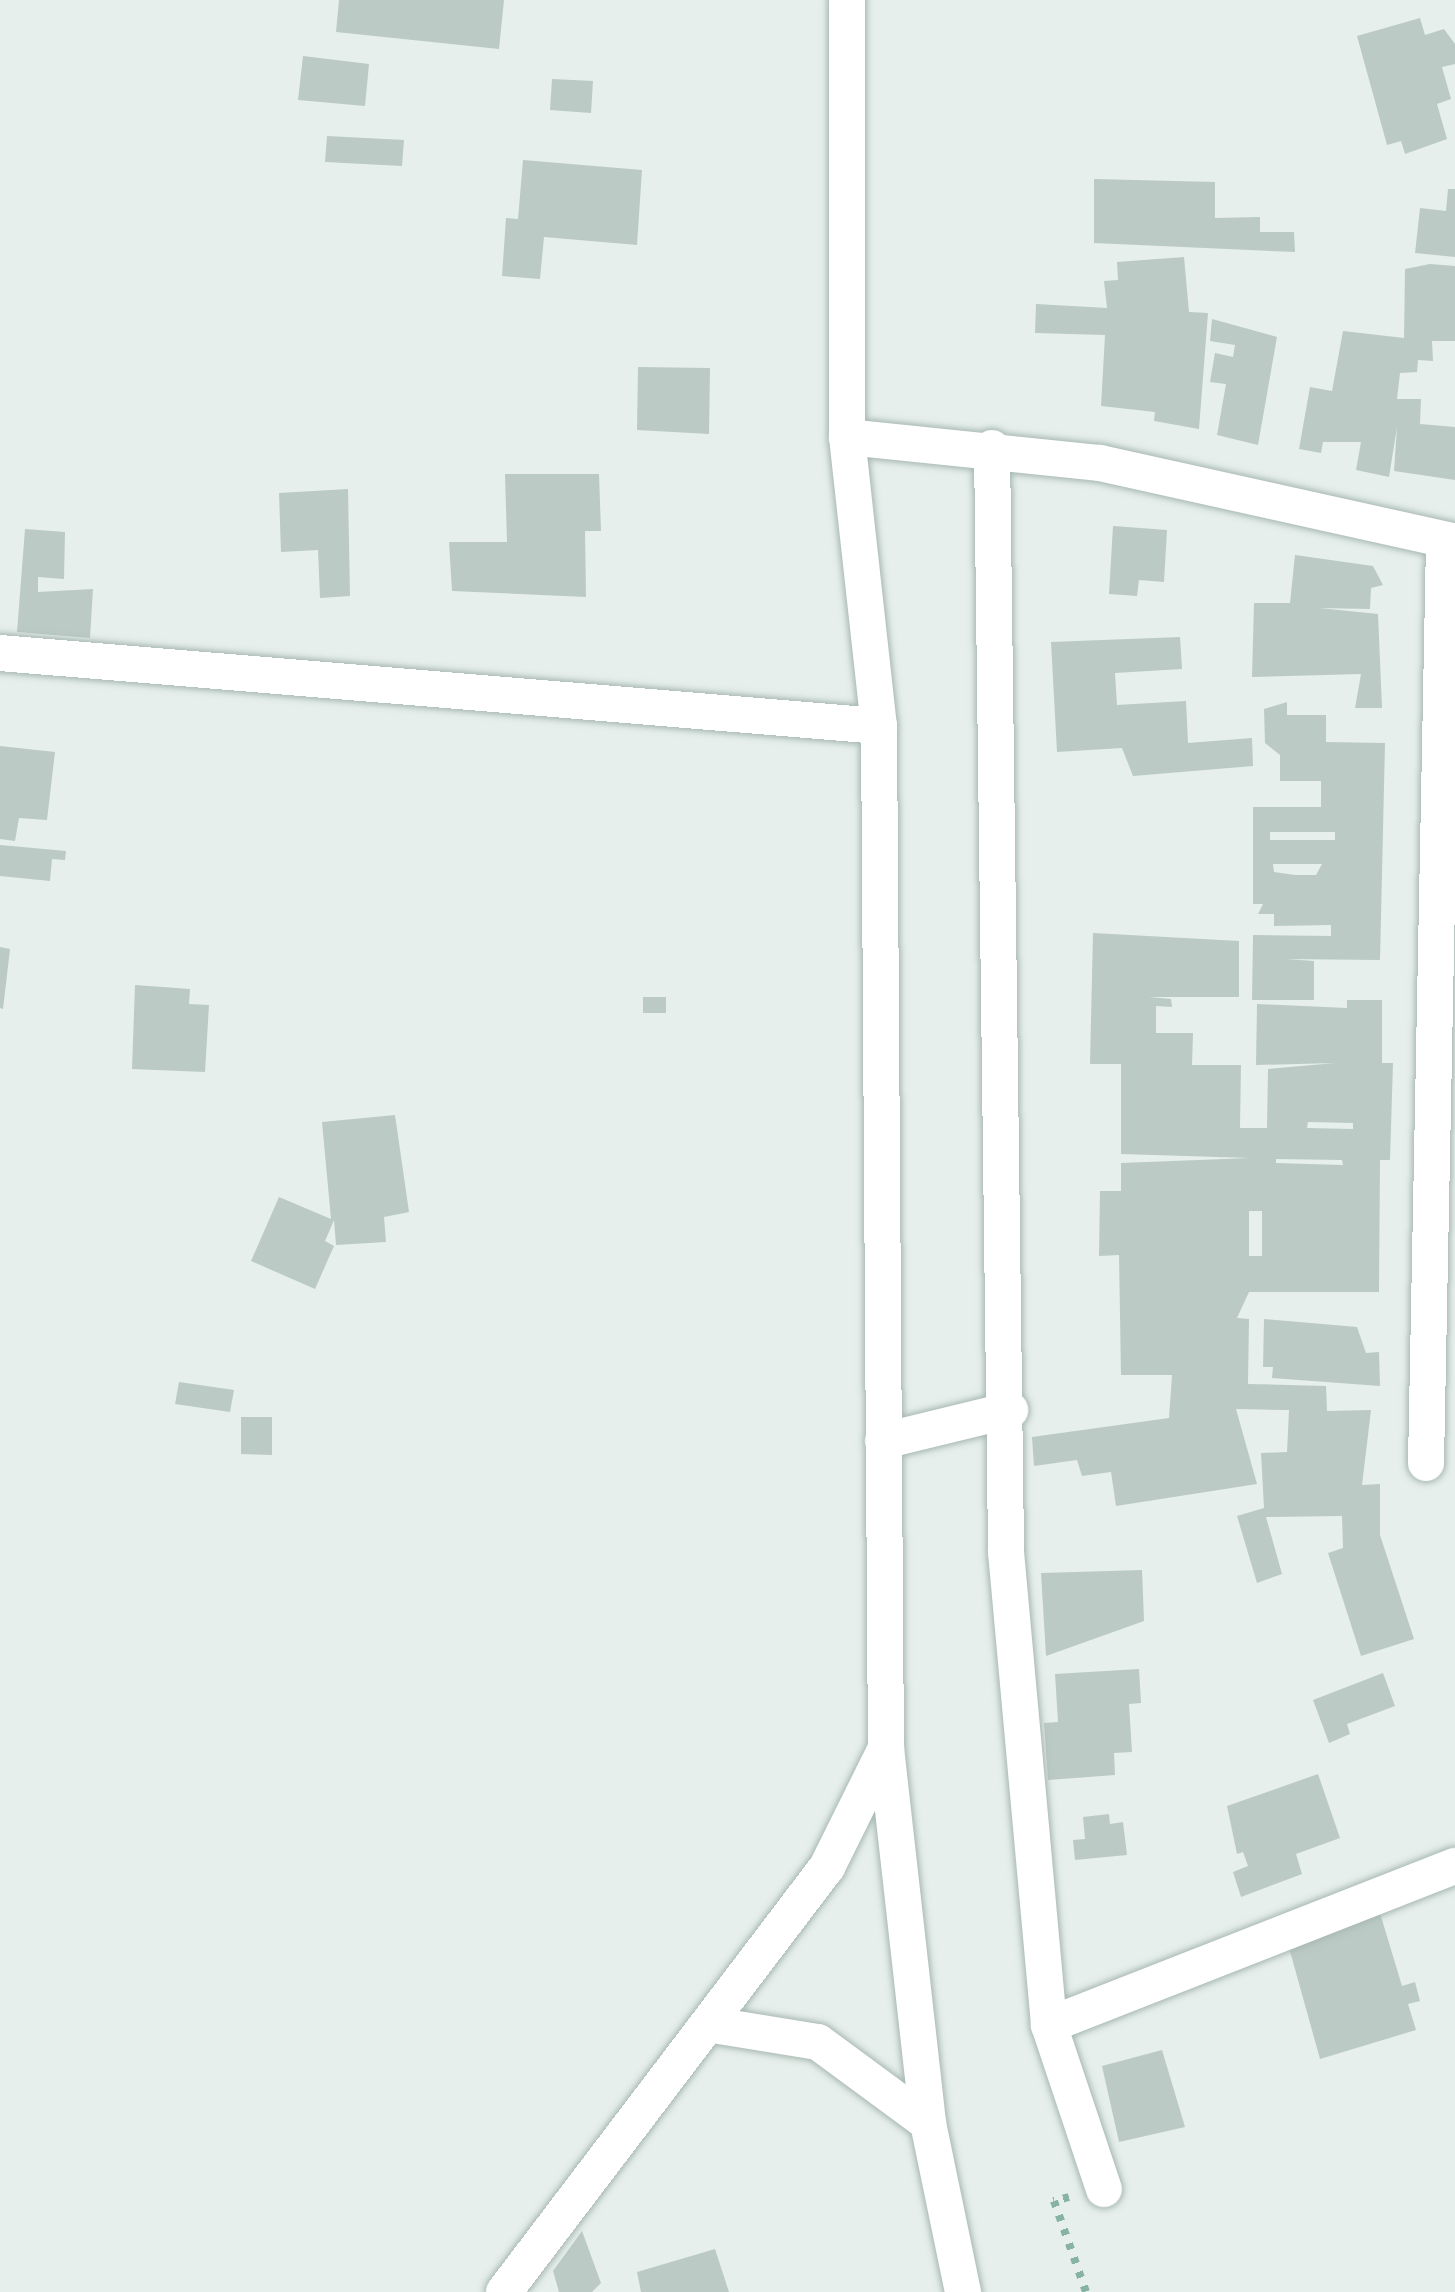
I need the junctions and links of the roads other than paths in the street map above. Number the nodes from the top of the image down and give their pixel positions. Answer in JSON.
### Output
{"nodes":[{"id":1,"x":848,"y":0,"type":"edge"},
{"id":2,"x":847,"y":437,"type":"junction"},
{"id":3,"x":992,"y":448,"type":"junction"},
{"id":4,"x":1450,"y":541,"type":"edge"},
{"id":5,"x":0,"y":653,"type":"edge"},
{"id":6,"x":878,"y":726,"type":"junction"},
{"id":7,"x":1010,"y":1410,"type":"junction"},
{"id":8,"x":883,"y":1441,"type":"junction"},
{"id":9,"x":1426,"y":1463,"type":"dead end"},
{"id":10,"x":886,"y":1748,"type":"junction"},
{"id":11,"x":1455,"y":1866,"type":"edge"},
{"id":12,"x":713,"y":2025,"type":"junction"},
{"id":13,"x":1049,"y":2025,"type":"junction"},
{"id":14,"x":928,"y":2123,"type":"junction"},
{"id":15,"x":1104,"y":2189,"type":"road end"},
{"id":16,"x":504,"y":2292,"type":"edge"},
{"id":17,"x":963,"y":2292,"type":"edge"}],
"edges":[{"from":1,"to":2,"type":"street"},
{"from":2,"to":3,"type":"street"},
{"from":2,"to":6,"type":"street"},
{"from":3,"to":4,"type":"street"},
{"from":3,"to":7,"type":"street"},
{"from":4,"to":9,"type":"street"},
{"from":5,"to":6,"type":"street"},
{"from":6,"to":8,"type":"street"},
{"from":7,"to":8,"type":"street"},
{"from":7,"to":13,"type":"street"},
{"from":8,"to":10,"type":"street"},
{"from":10,"to":12,"type":"street"},
{"from":10,"to":14,"type":"street"},
{"from":11,"to":13,"type":"street"},
{"from":12,"to":14,"type":"street"},
{"from":12,"to":16,"type":"street"},
{"from":13,"to":15,"type":"street"},
{"from":14,"to":17,"type":"street"}]}
